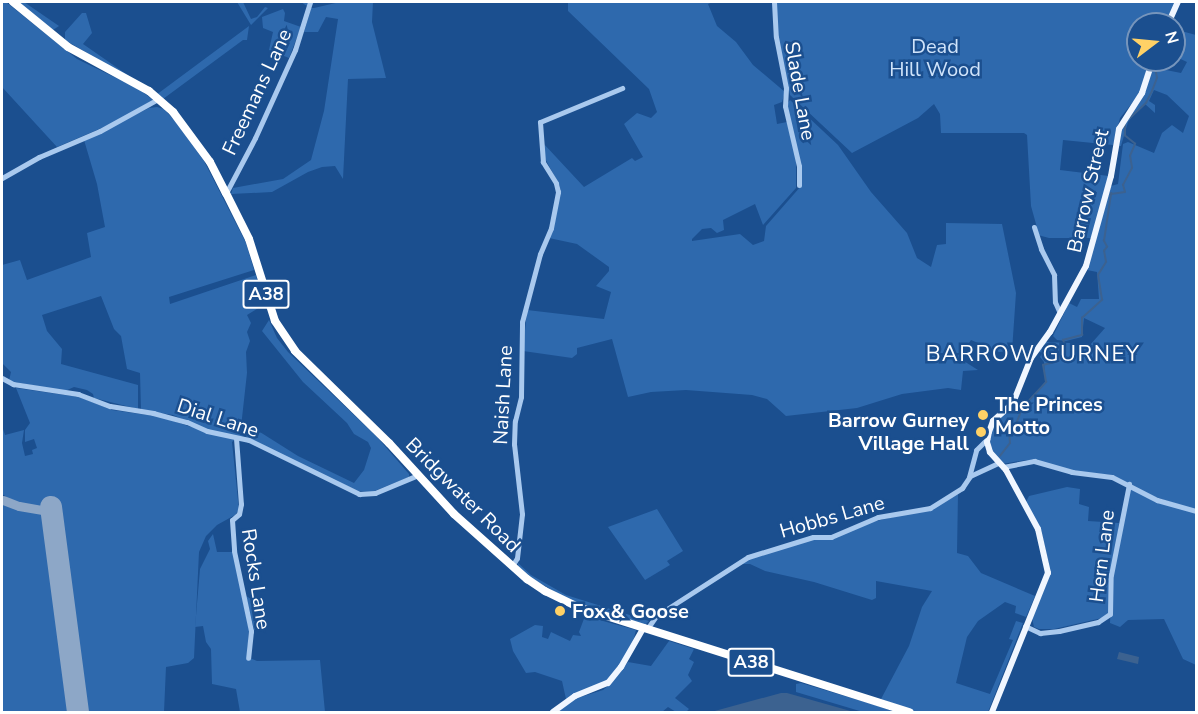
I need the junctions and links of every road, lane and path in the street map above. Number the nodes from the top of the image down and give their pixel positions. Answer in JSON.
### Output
{"nodes":[{"id":1,"x":13,"y":2,"type":"edge"},
{"id":2,"x":310,"y":2,"type":"edge"},
{"id":3,"x":774,"y":2,"type":"edge"},
{"id":4,"x":1149,"y":72,"type":"edge"},
{"id":5,"x":622,"y":88,"type":"dead end"},
{"id":6,"x":158,"y":99,"type":"junction"},
{"id":7,"x":2,"y":178,"type":"edge"},
{"id":8,"x":799,"y":185,"type":"dead end"},
{"id":9,"x":226,"y":192,"type":"junction"},
{"id":10,"x":1034,"y":226,"type":"dead end"},
{"id":11,"x":1060,"y":313,"type":"junction"},
{"id":12,"x":2,"y":378,"type":"edge"},
{"id":13,"x":236,"y":438,"type":"junction"},
{"id":14,"x":987,"y":439,"type":"junction"},
{"id":15,"x":1001,"y":465,"type":"junction"},
{"id":16,"x":418,"y":475,"type":"junction"},
{"id":17,"x":969,"y":477,"type":"junction"},
{"id":18,"x":1129,"y":484,"type":"junction"},
{"id":19,"x":1197,"y":511,"type":"edge"},
{"id":20,"x":512,"y":566,"type":"junction"},
{"id":21,"x":1025,"y":626,"type":"junction"},
{"id":22,"x":645,"y":628,"type":"junction"},
{"id":23,"x":249,"y":658,"type":"dead end"},
{"id":24,"x":553,"y":712,"type":"edge"},
{"id":25,"x":910,"y":712,"type":"edge"},
{"id":26,"x":992,"y":712,"type":"edge"}],
"edges":[{"from":1,"to":6,"type":"highway","number":"A38"},
{"from":2,"to":9,"type":"street","name":"Freemans Lane"},
{"from":3,"to":8,"type":"street","name":"Slade Lane"},
{"from":4,"to":11,"type":"main road","name":"Barrow Street"},
{"from":5,"to":20,"type":"street","name":"Naish Lane"},
{"from":6,"to":7,"type":"street"},
{"from":6,"to":9,"type":"highway","name":"Bridgwater Road","number":"A38"},
{"from":9,"to":16,"type":"highway","name":"Bridgwater Road","number":"A38"},
{"from":10,"to":11,"type":"street"},
{"from":11,"to":14,"type":"main road","name":"Barrow Street"},
{"from":12,"to":13,"type":"street","name":"Dial Lane"},
{"from":13,"to":16,"type":"street","name":"Dial Lane"},
{"from":13,"to":23,"type":"street","name":"Rocks Lane"},
{"from":14,"to":15,"type":"main road"},
{"from":14,"to":17,"type":"street"},
{"from":15,"to":17,"type":"street","name":"Hobbs Lane"},
{"from":15,"to":18,"type":"street","name":"Hobbs Lane"},
{"from":15,"to":21,"type":"main road"},
{"from":16,"to":20,"type":"highway","name":"Bridgwater Road","number":"A38"},
{"from":17,"to":22,"type":"street","name":"Hobbs Lane"},
{"from":18,"to":19,"type":"street","name":"Hobbs Lane"},
{"from":18,"to":21,"type":"street","name":"Hern Lane"},
{"from":20,"to":22,"type":"highway","name":"Bridgwater Road","number":"A38"},
{"from":21,"to":26,"type":"main road"},
{"from":22,"to":24,"type":"main road"},
{"from":22,"to":25,"type":"highway","name":"Bridgwater Road","number":"A38"}]}
